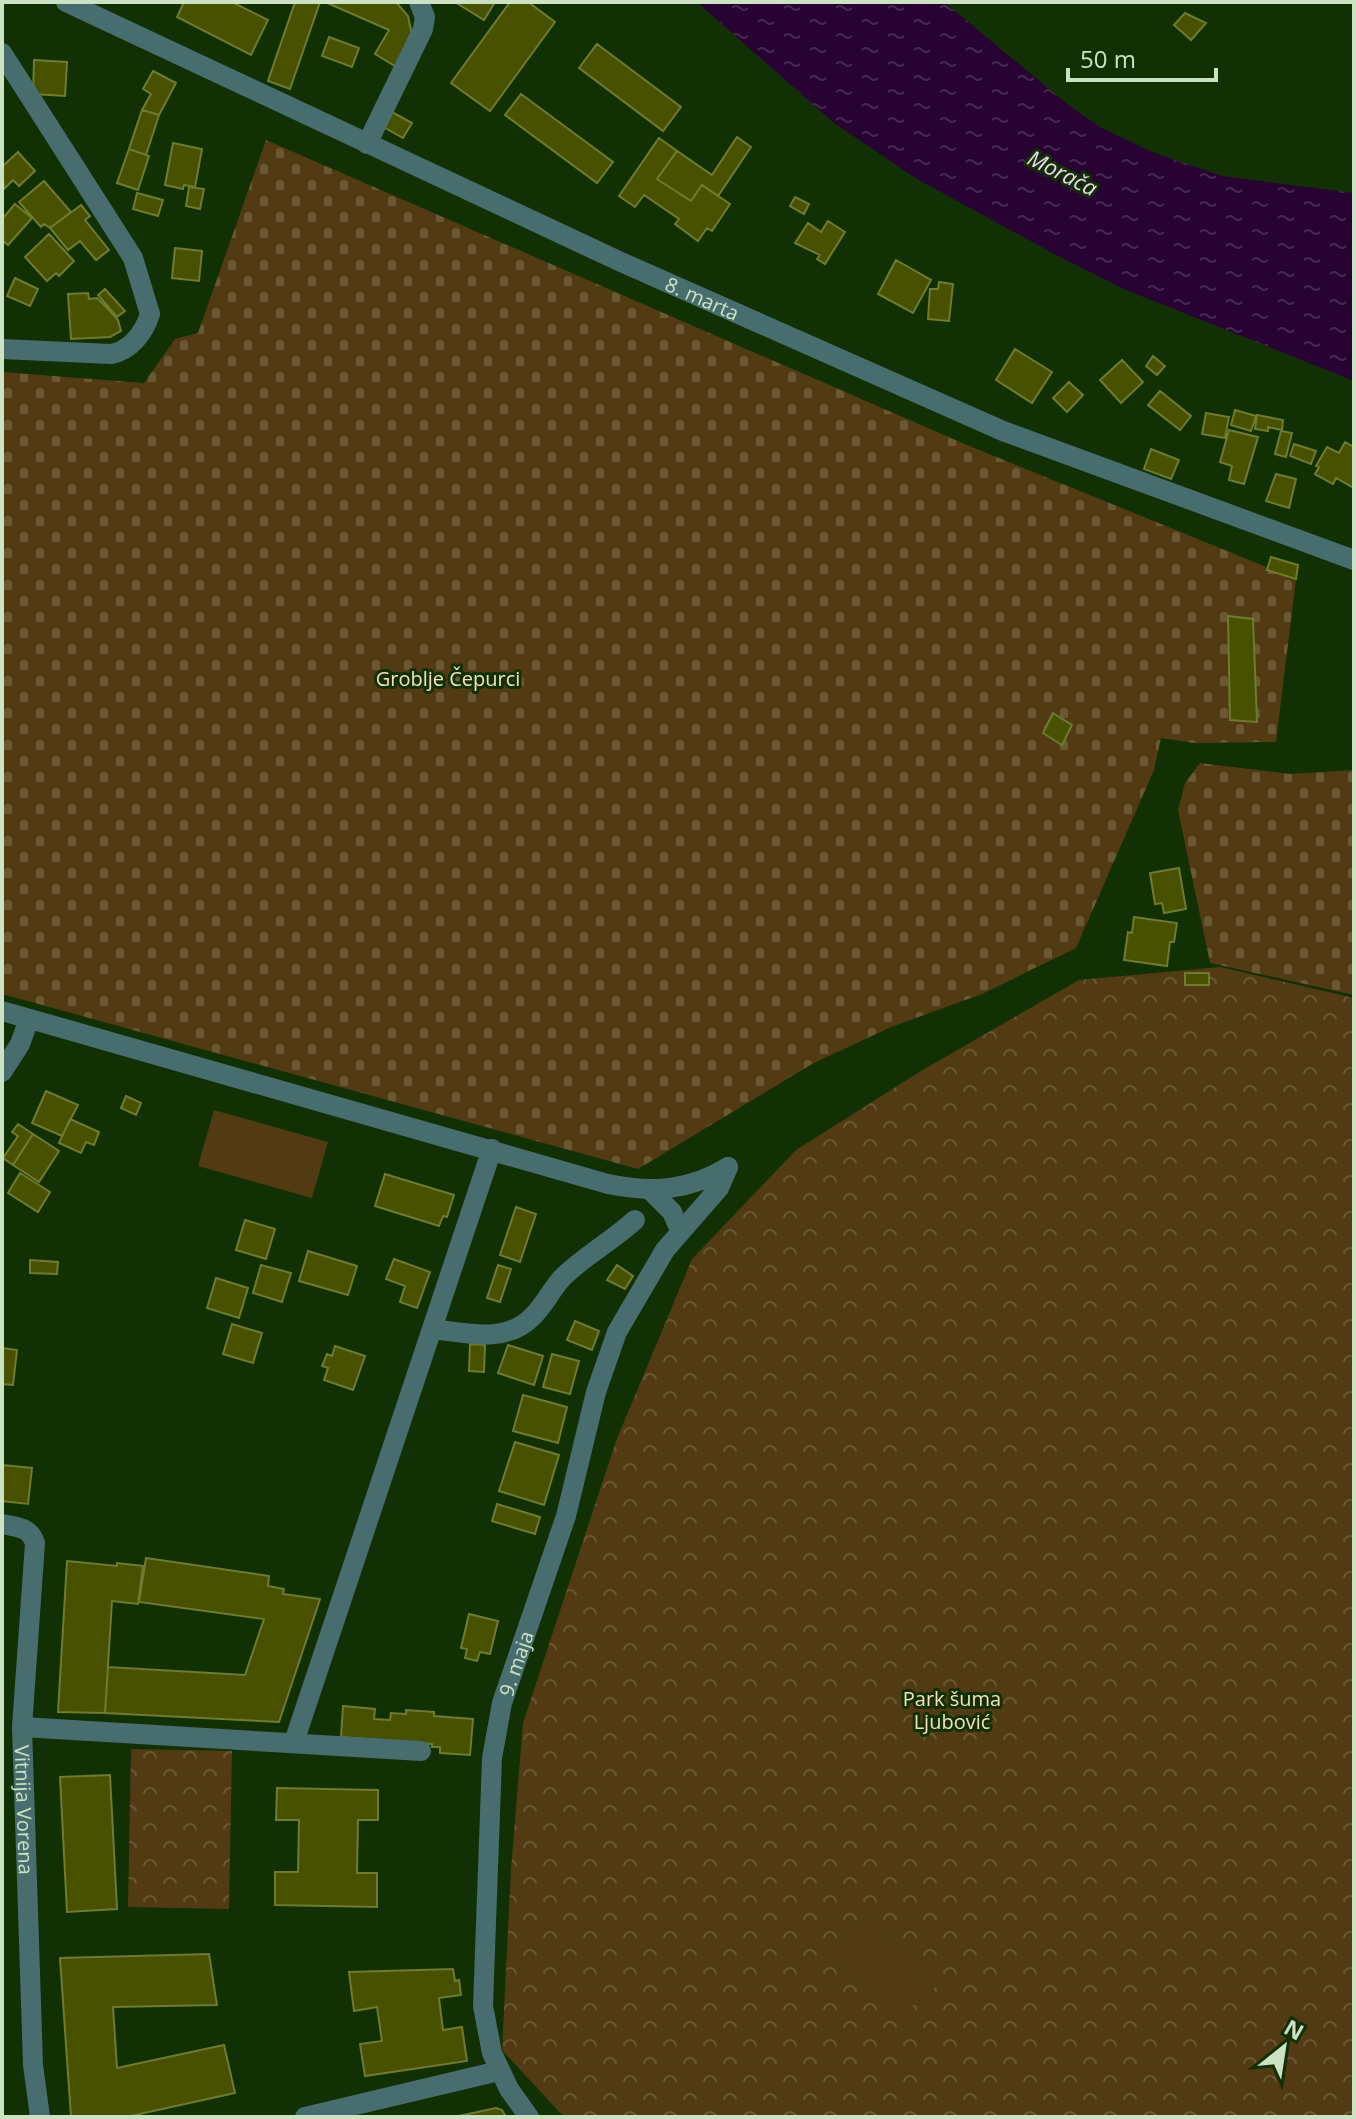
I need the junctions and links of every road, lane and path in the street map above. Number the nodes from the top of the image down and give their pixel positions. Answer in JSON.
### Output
{"nodes":[{"id":1,"x":66,"y":2,"type":"edge"},
{"id":2,"x":419,"y":2,"type":"edge"},
{"id":3,"x":2,"y":53,"type":"edge"},
{"id":4,"x":367,"y":144,"type":"junction"},
{"id":5,"x":2,"y":349,"type":"edge"},
{"id":6,"x":1354,"y":560,"type":"edge"},
{"id":7,"x":2,"y":1011,"type":"edge"},
{"id":8,"x":29,"y":1019,"type":"junction"},
{"id":9,"x":2,"y":1072,"type":"edge"},
{"id":10,"x":492,"y":1149,"type":"junction"},
{"id":11,"x":650,"y":1190,"type":"junction"},
{"id":12,"x":635,"y":1220,"type":"dead end"},
{"id":13,"x":680,"y":1230,"type":"junction"},
{"id":14,"x":432,"y":1329,"type":"junction"},
{"id":15,"x":2,"y":1524,"type":"edge"},
{"id":16,"x":22,"y":1727,"type":"junction"},
{"id":17,"x":294,"y":1742,"type":"junction"},
{"id":18,"x":421,"y":1751,"type":"dead end"},
{"id":19,"x":499,"y":2071,"type":"junction"},
{"id":20,"x":310,"y":2116,"type":"edge"},
{"id":21,"x":40,"y":2117,"type":"edge"},
{"id":22,"x":529,"y":2117,"type":"edge"}],
"edges":[{"from":1,"to":4,"type":"street","name":"8. marta"},
{"from":2,"to":4,"type":"street"},
{"from":3,"to":5,"type":"street"},
{"from":4,"to":6,"type":"street","name":"8. marta"},
{"from":7,"to":8,"type":"street"},
{"from":8,"to":9,"type":"street"},
{"from":8,"to":10,"type":"street"},
{"from":10,"to":11,"type":"street"},
{"from":10,"to":14,"type":"street"},
{"from":11,"to":13,"type":"street"},
{"from":11,"to":13,"type":"street","name":"9. maja"},
{"from":12,"to":14,"type":"street"},
{"from":13,"to":19,"type":"street","name":"9. maja"},
{"from":14,"to":17,"type":"street"},
{"from":15,"to":16,"type":"street","name":"Vitnija Vorena"},
{"from":16,"to":17,"type":"street"},
{"from":16,"to":21,"type":"street","name":"Vitnija Vorena"},
{"from":17,"to":18,"type":"street"},
{"from":19,"to":20,"type":"street"},
{"from":19,"to":22,"type":"street","name":"9. maja"}]}
